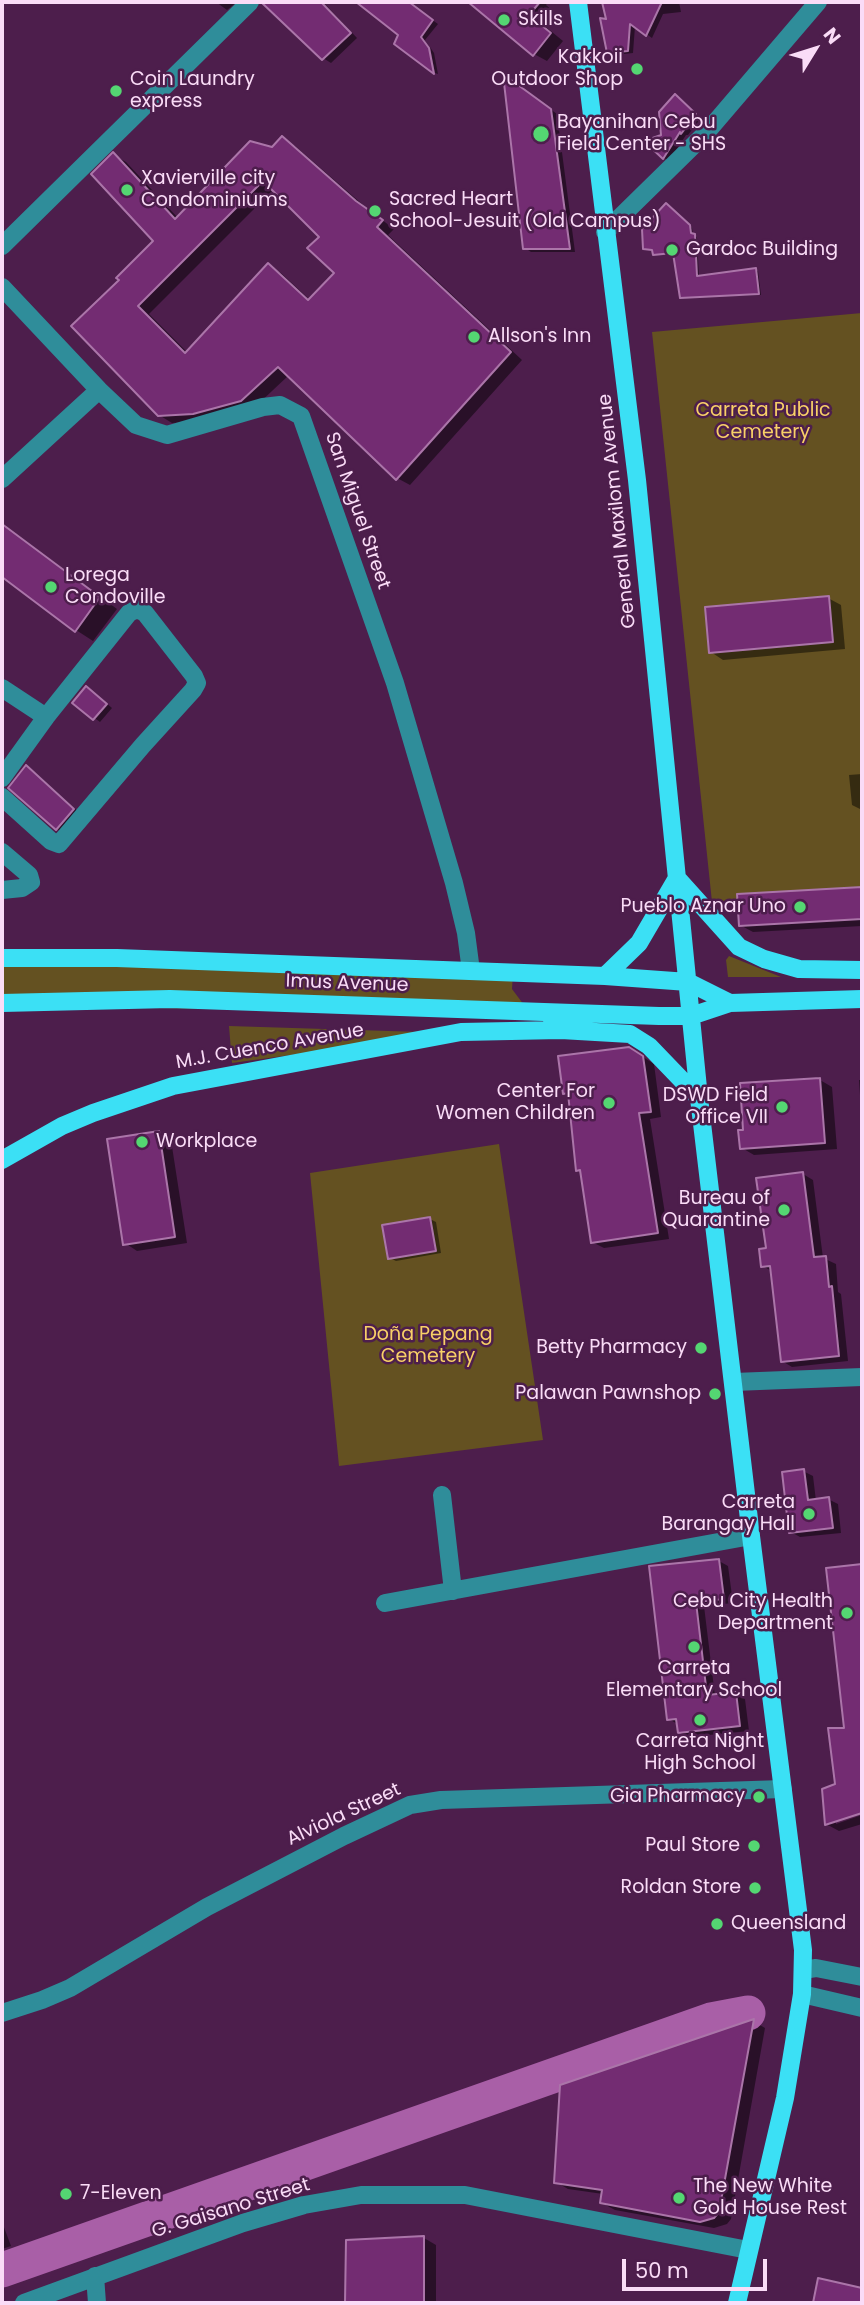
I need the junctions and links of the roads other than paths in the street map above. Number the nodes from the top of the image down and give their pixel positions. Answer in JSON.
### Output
{"nodes":[{"id":1,"x":250,"y":2,"type":"edge"},
{"id":2,"x":578,"y":2,"type":"edge"},
{"id":3,"x":818,"y":2,"type":"edge"},
{"id":4,"x":605,"y":232,"type":"junction"},
{"id":5,"x":2,"y":246,"type":"edge"},
{"id":6,"x":2,"y":287,"type":"edge"},
{"id":7,"x":99,"y":390,"type":"junction"},
{"id":8,"x":2,"y":479,"type":"edge"},
{"id":9,"x":3,"y":692,"type":"edge"},
{"id":10,"x":46,"y":718,"type":"junction"},
{"id":11,"x":2,"y":778,"type":"edge"},
{"id":12,"x":2,"y":797,"type":"edge"},
{"id":13,"x":2,"y":852,"type":"edge"},
{"id":14,"x":677,"y":878,"type":"junction"},
{"id":15,"x":2,"y":890,"type":"edge"},
{"id":16,"x":2,"y":958,"type":"edge"},
{"id":17,"x":862,"y":970,"type":"edge"},
{"id":18,"x":471,"y":971,"type":"junction"},
{"id":19,"x":605,"y":976,"type":"junction"},
{"id":20,"x":688,"y":982,"type":"junction"},
{"id":21,"x":862,"y":999,"type":"edge"},
{"id":22,"x":2,"y":1003,"type":"edge"},
{"id":23,"x":730,"y":1003,"type":"junction"},
{"id":24,"x":530,"y":1013,"type":"junction"},
{"id":25,"x":691,"y":1016,"type":"junction"},
{"id":26,"x":561,"y":1030,"type":"junction"},
{"id":27,"x":699,"y":1098,"type":"junction"},
{"id":28,"x":2,"y":1160,"type":"edge"},
{"id":29,"x":862,"y":1377,"type":"edge"},
{"id":30,"x":733,"y":1382,"type":"junction"},
{"id":31,"x":442,"y":1495,"type":"dead end"},
{"id":32,"x":751,"y":1536,"type":"junction"},
{"id":33,"x":453,"y":1591,"type":"junction"},
{"id":34,"x":385,"y":1604,"type":"dead end"},
{"id":35,"x":783,"y":1788,"type":"junction"},
{"id":36,"x":803,"y":1970,"type":"junction"},
{"id":37,"x":862,"y":1977,"type":"edge"},
{"id":38,"x":802,"y":1994,"type":"junction"},
{"id":39,"x":862,"y":2008,"type":"edge"},
{"id":40,"x":2,"y":2013,"type":"edge"},
{"id":41,"x":748,"y":2250,"type":"junction"},
{"id":42,"x":95,"y":2276,"type":"junction"},
{"id":43,"x":24,"y":2303,"type":"edge"},
{"id":44,"x":97,"y":2303,"type":"edge"},
{"id":45,"x":737,"y":2303,"type":"edge"}],
"edges":[{"from":1,"to":5,"type":"street"},
{"from":2,"to":4,"type":"main road","name":"General Maxilom Avenue"},
{"from":3,"to":4,"type":"street"},
{"from":4,"to":14,"type":"main road","name":"General Maxilom Avenue"},
{"from":6,"to":7,"type":"street","name":"San Miguel Street"},
{"from":7,"to":8,"type":"street"},
{"from":7,"to":18,"type":"street","name":"San Miguel Street"},
{"from":9,"to":10,"type":"street"},
{"from":10,"to":11,"type":"street"},
{"from":10,"to":12,"type":"street"},
{"from":13,"to":15,"type":"street"},
{"from":14,"to":17,"type":"main road"},
{"from":14,"to":19,"type":"main road"},
{"from":14,"to":20,"type":"main road","name":"General Maxilom Avenue"},
{"from":16,"to":18,"type":"main road","name":"Imus Avenue"},
{"from":18,"to":19,"type":"main road","name":"Imus Avenue"},
{"from":19,"to":20,"type":"main road","name":"Imus Avenue"},
{"from":20,"to":23,"type":"main road"},
{"from":20,"to":25,"type":"main road","name":"General Maxilom Avenue"},
{"from":21,"to":23,"type":"main road"},
{"from":22,"to":24,"type":"main road","name":"Imus Avenue"},
{"from":23,"to":25,"type":"main road"},
{"from":24,"to":25,"type":"main road","name":"Imus Avenue"},
{"from":24,"to":26,"type":"main road"},
{"from":25,"to":27,"type":"main road","name":"General Maxilom Avenue"},
{"from":26,"to":27,"type":"main road","name":"M.J. Cuenco Avenue"},
{"from":26,"to":28,"type":"main road","name":"M.J. Cuenco Avenue"},
{"from":27,"to":30,"type":"main road","name":"General Maxilom Avenue"},
{"from":29,"to":30,"type":"street"},
{"from":30,"to":32,"type":"main road","name":"General Maxilom Avenue"},
{"from":31,"to":33,"type":"street"},
{"from":32,"to":33,"type":"street"},
{"from":32,"to":35,"type":"main road","name":"General Maxilom Avenue"},
{"from":33,"to":34,"type":"street"},
{"from":35,"to":36,"type":"main road","name":"General Maxilom Avenue"},
{"from":35,"to":40,"type":"street","name":"Alviola Street"},
{"from":36,"to":37,"type":"street"},
{"from":36,"to":38,"type":"main road","name":"General Maxilom Avenue"},
{"from":38,"to":39,"type":"street"},
{"from":38,"to":41,"type":"main road","name":"General Maxilom Avenue"},
{"from":41,"to":42,"type":"street","name":"G. Gaisano Street"},
{"from":41,"to":45,"type":"main road","name":"General Maxilom Avenue"},
{"from":42,"to":43,"type":"street","name":"G. Gaisano Street"},
{"from":42,"to":44,"type":"street"}]}
